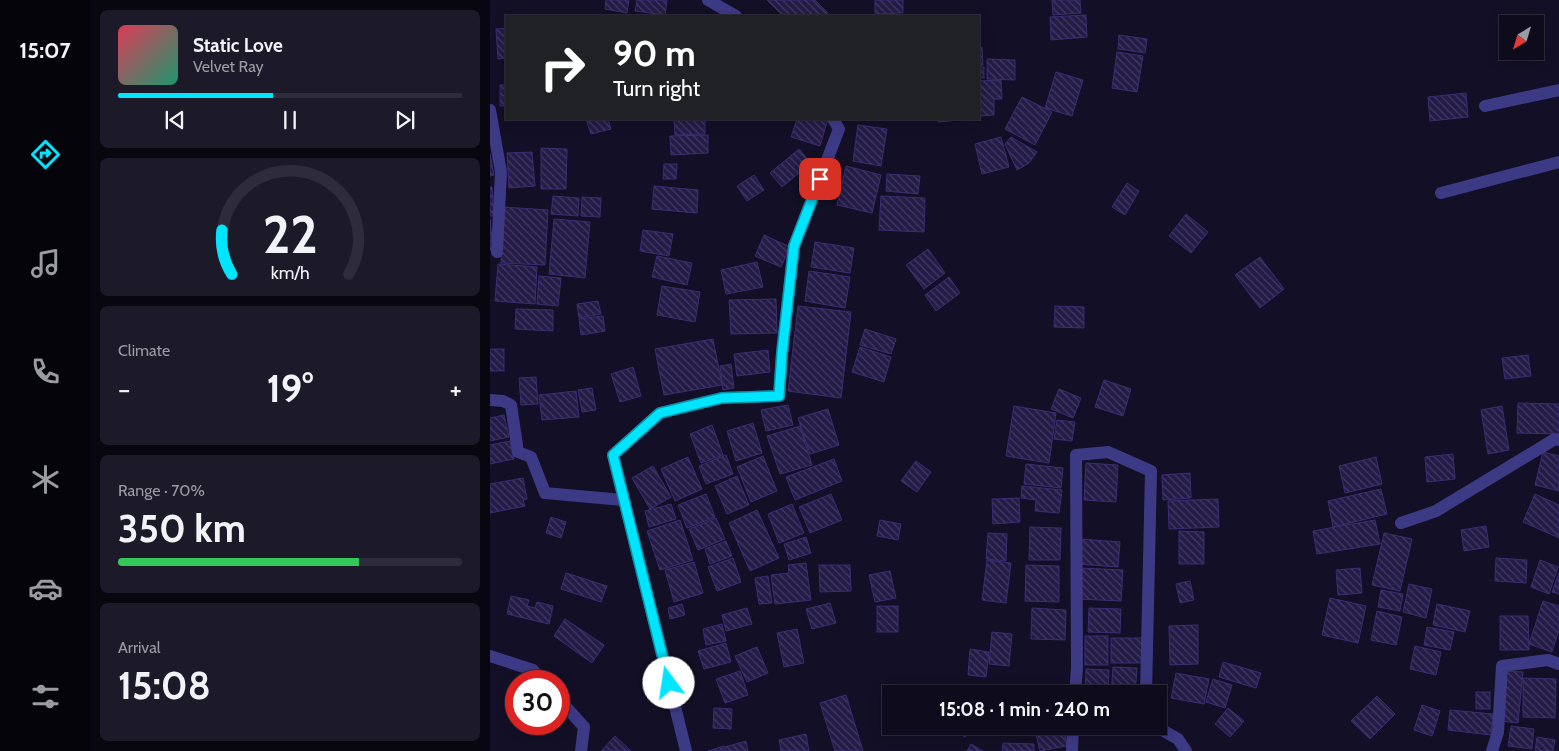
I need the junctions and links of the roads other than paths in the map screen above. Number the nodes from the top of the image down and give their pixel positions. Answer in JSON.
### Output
{"nodes":[{"id":1,"x":712,"y":7,"type":"edge"},
{"id":2,"x":733,"y":15,"type":"edge"},
{"id":3,"x":1559,"y":90,"type":"edge"},
{"id":4,"x":1484,"y":106,"type":"dead end"},
{"id":5,"x":490,"y":110,"type":"edge"},
{"id":6,"x":834,"y":120,"type":"edge"},
{"id":7,"x":1559,"y":162,"type":"edge"},
{"id":8,"x":1442,"y":193,"type":"dead end"},
{"id":9,"x":497,"y":252,"type":"dead end"},
{"id":10,"x":490,"y":400,"type":"edge"},
{"id":11,"x":1559,"y":440,"type":"edge"},
{"id":12,"x":623,"y":500,"type":"junction"},
{"id":13,"x":1401,"y":523,"type":"dead end"},
{"id":14,"x":490,"y":656,"type":"edge"},
{"id":15,"x":1559,"y":664,"type":"edge"},
{"id":16,"x":533,"y":670,"type":"edge"},
{"id":17,"x":1076,"y":685,"type":"edge"},
{"id":18,"x":1146,"y":685,"type":"edge"},
{"id":19,"x":570,"y":711,"type":"edge"},
{"id":20,"x":1167,"y":733,"type":"edge"},
{"id":21,"x":1073,"y":735,"type":"edge"},
{"id":22,"x":581,"y":751,"type":"edge"},
{"id":23,"x":686,"y":751,"type":"edge"},
{"id":24,"x":1072,"y":751,"type":"edge"},
{"id":25,"x":1186,"y":751,"type":"edge"},
{"id":26,"x":1492,"y":751,"type":"edge"}],
"edges":[{"from":1,"to":2,"type":"street"},
{"from":3,"to":4,"type":"street"},
{"from":5,"to":9,"type":"street"},
{"from":6,"to":12,"type":"street"},
{"from":7,"to":8,"type":"street"},
{"from":10,"to":12,"type":"street"},
{"from":11,"to":13,"type":"street"},
{"from":12,"to":23,"type":"street"},
{"from":14,"to":16,"type":"street"},
{"from":15,"to":26,"type":"street"},
{"from":17,"to":18,"type":"street"},
{"from":19,"to":22,"type":"street"},
{"from":20,"to":25,"type":"street"},
{"from":21,"to":24,"type":"street"}]}
